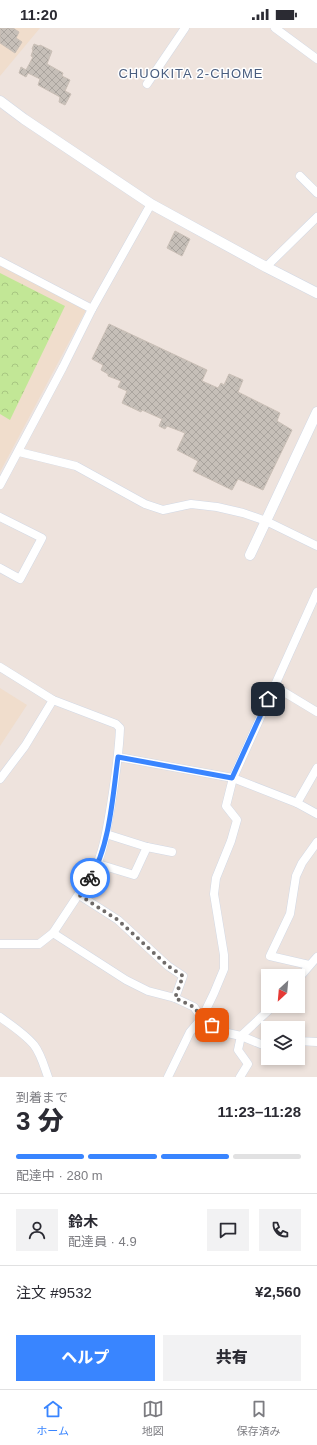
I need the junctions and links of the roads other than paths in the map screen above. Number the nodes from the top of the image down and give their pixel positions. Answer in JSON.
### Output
{"nodes":[{"id":1,"x":185,"y":28,"type":"edge"},
{"id":2,"x":274,"y":28,"type":"edge"},
{"id":3,"x":317,"y":59,"type":"edge"},
{"id":4,"x":147,"y":84,"type":"dead end"},
{"id":5,"x":0,"y":101,"type":"edge"},
{"id":6,"x":300,"y":176,"type":"dead end"},
{"id":7,"x":317,"y":193,"type":"edge"},
{"id":8,"x":151,"y":204,"type":"junction"},
{"id":9,"x":317,"y":217,"type":"edge"},
{"id":10,"x":0,"y":261,"type":"edge"},
{"id":11,"x":266,"y":267,"type":"junction"},
{"id":12,"x":317,"y":293,"type":"edge"},
{"id":13,"x":92,"y":309,"type":"junction"},
{"id":14,"x":317,"y":412,"type":"edge"},
{"id":15,"x":19,"y":452,"type":"junction"},
{"id":16,"x":0,"y":485,"type":"edge"},
{"id":17,"x":0,"y":517,"type":"edge"},
{"id":18,"x":266,"y":521,"type":"junction"},
{"id":19,"x":317,"y":546,"type":"edge"},
{"id":20,"x":250,"y":556,"type":"dead end"},
{"id":21,"x":0,"y":568,"type":"edge"},
{"id":22,"x":316,"y":597,"type":"edge"},
{"id":23,"x":0,"y":667,"type":"edge"},
{"id":24,"x":274,"y":686,"type":"junction"},
{"id":25,"x":53,"y":700,"type":"junction"},
{"id":26,"x":317,"y":712,"type":"edge"},
{"id":27,"x":118,"y":757,"type":"junction"},
{"id":28,"x":317,"y":768,"type":"edge"},
{"id":29,"x":232,"y":778,"type":"junction"},
{"id":30,"x":0,"y":779,"type":"edge"},
{"id":31,"x":297,"y":803,"type":"junction"},
{"id":32,"x":317,"y":814,"type":"edge"},
{"id":33,"x":106,"y":834,"type":"junction"},
{"id":34,"x":317,"y":842,"type":"edge"},
{"id":35,"x":147,"y":847,"type":"junction"},
{"id":36,"x":172,"y":852,"type":"dead end"},
{"id":37,"x":98,"y":864,"type":"junction"},
{"id":38,"x":79,"y":895,"type":"junction"},
{"id":39,"x":53,"y":933,"type":"junction"},
{"id":40,"x":0,"y":944,"type":"edge"},
{"id":41,"x":317,"y":957,"type":"edge"},
{"id":42,"x":309,"y":965,"type":"junction"},
{"id":43,"x":305,"y":970,"type":"edge"},
{"id":44,"x":175,"y":998,"type":"junction"},
{"id":45,"x":266,"y":1013,"type":"edge"},
{"id":46,"x":0,"y":1017,"type":"edge"},
{"id":47,"x":202,"y":1018,"type":"junction"},
{"id":48,"x":241,"y":1036,"type":"junction"},
{"id":49,"x":305,"y":1041,"type":"edge"},
{"id":50,"x":317,"y":1042,"type":"edge"},
{"id":51,"x":261,"y":1044,"type":"edge"},
{"id":52,"x":48,"y":1077,"type":"edge"},
{"id":53,"x":168,"y":1077,"type":"edge"},
{"id":54,"x":240,"y":1077,"type":"edge"}],
"edges":[{"from":1,"to":4,"type":"street"},
{"from":2,"to":3,"type":"street"},
{"from":5,"to":8,"type":"street"},
{"from":6,"to":7,"type":"street"},
{"from":8,"to":11,"type":"street"},
{"from":8,"to":13,"type":"street"},
{"from":9,"to":11,"type":"street"},
{"from":10,"to":13,"type":"street"},
{"from":11,"to":12,"type":"street"},
{"from":13,"to":15,"type":"street"},
{"from":14,"to":18,"type":"street"},
{"from":15,"to":16,"type":"street"},
{"from":15,"to":18,"type":"street"},
{"from":17,"to":21,"type":"street"},
{"from":18,"to":19,"type":"street"},
{"from":18,"to":20,"type":"street"},
{"from":22,"to":24,"type":"street"},
{"from":23,"to":25,"type":"street"},
{"from":24,"to":26,"type":"street"},
{"from":24,"to":29,"type":"street"},
{"from":25,"to":27,"type":"street"},
{"from":25,"to":30,"type":"street"},
{"from":27,"to":29,"type":"street"},
{"from":27,"to":33,"type":"street"},
{"from":28,"to":31,"type":"street"},
{"from":29,"to":31,"type":"street"},
{"from":29,"to":47,"type":"street"},
{"from":31,"to":32,"type":"street"},
{"from":33,"to":35,"type":"street"},
{"from":33,"to":37,"type":"street"},
{"from":34,"to":42,"type":"street"},
{"from":35,"to":36,"type":"street"},
{"from":35,"to":37,"type":"street"},
{"from":37,"to":38,"type":"street"},
{"from":38,"to":39,"type":"street"},
{"from":38,"to":44,"type":"street"},
{"from":39,"to":40,"type":"street"},
{"from":39,"to":44,"type":"street"},
{"from":41,"to":42,"type":"street"},
{"from":42,"to":43,"type":"street"},
{"from":44,"to":47,"type":"street"},
{"from":45,"to":48,"type":"street"},
{"from":46,"to":52,"type":"street"},
{"from":47,"to":48,"type":"street"},
{"from":47,"to":53,"type":"street"},
{"from":48,"to":51,"type":"street"},
{"from":48,"to":54,"type":"street"},
{"from":49,"to":50,"type":"street"}]}
